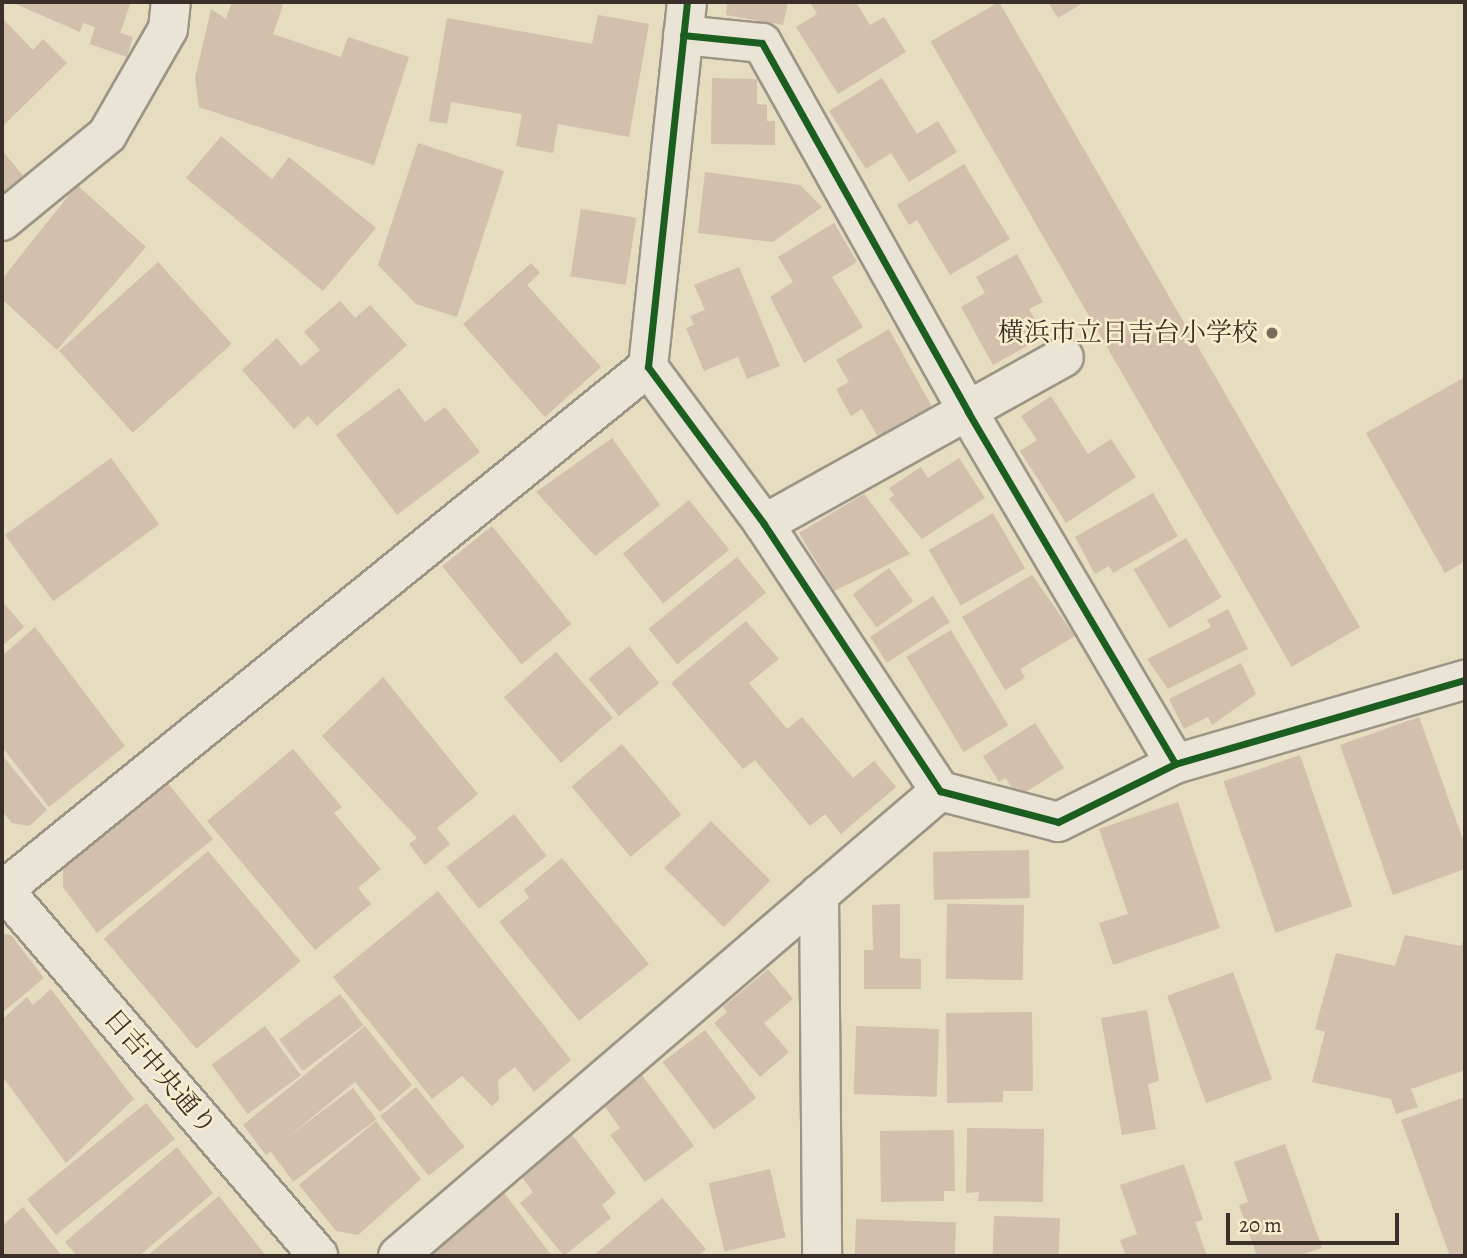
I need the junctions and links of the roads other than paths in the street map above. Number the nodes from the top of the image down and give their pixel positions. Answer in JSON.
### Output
{"nodes":[{"id":1,"x":171,"y":2,"type":"edge"},
{"id":2,"x":685,"y":18,"type":"edge"},
{"id":3,"x":2,"y":221,"type":"edge"},
{"id":4,"x":1064,"y":357,"type":"dead end"},
{"id":5,"x":648,"y":367,"type":"junction"},
{"id":6,"x":968,"y":412,"type":"junction"},
{"id":7,"x":764,"y":524,"type":"junction"},
{"id":8,"x":1465,"y":680,"type":"edge"},
{"id":9,"x":1175,"y":764,"type":"junction"},
{"id":10,"x":940,"y":791,"type":"junction"},
{"id":11,"x":2,"y":890,"type":"edge"},
{"id":12,"x":819,"y":894,"type":"junction"},
{"id":13,"x":318,"y":1256,"type":"edge"},
{"id":14,"x":398,"y":1256,"type":"edge"},
{"id":15,"x":822,"y":1256,"type":"edge"}],
"edges":[{"from":1,"to":3,"type":"street"},
{"from":2,"to":5,"type":"street"},
{"from":2,"to":6,"type":"street"},
{"from":4,"to":6,"type":"street"},
{"from":5,"to":7,"type":"street"},
{"from":5,"to":11,"type":"street"},
{"from":6,"to":7,"type":"street"},
{"from":6,"to":9,"type":"street"},
{"from":7,"to":10,"type":"street"},
{"from":8,"to":9,"type":"street"},
{"from":9,"to":10,"type":"street"},
{"from":10,"to":12,"type":"street"},
{"from":11,"to":13,"type":"street","name":"日吉中央通り"},
{"from":12,"to":14,"type":"street"},
{"from":12,"to":15,"type":"street"}]}
